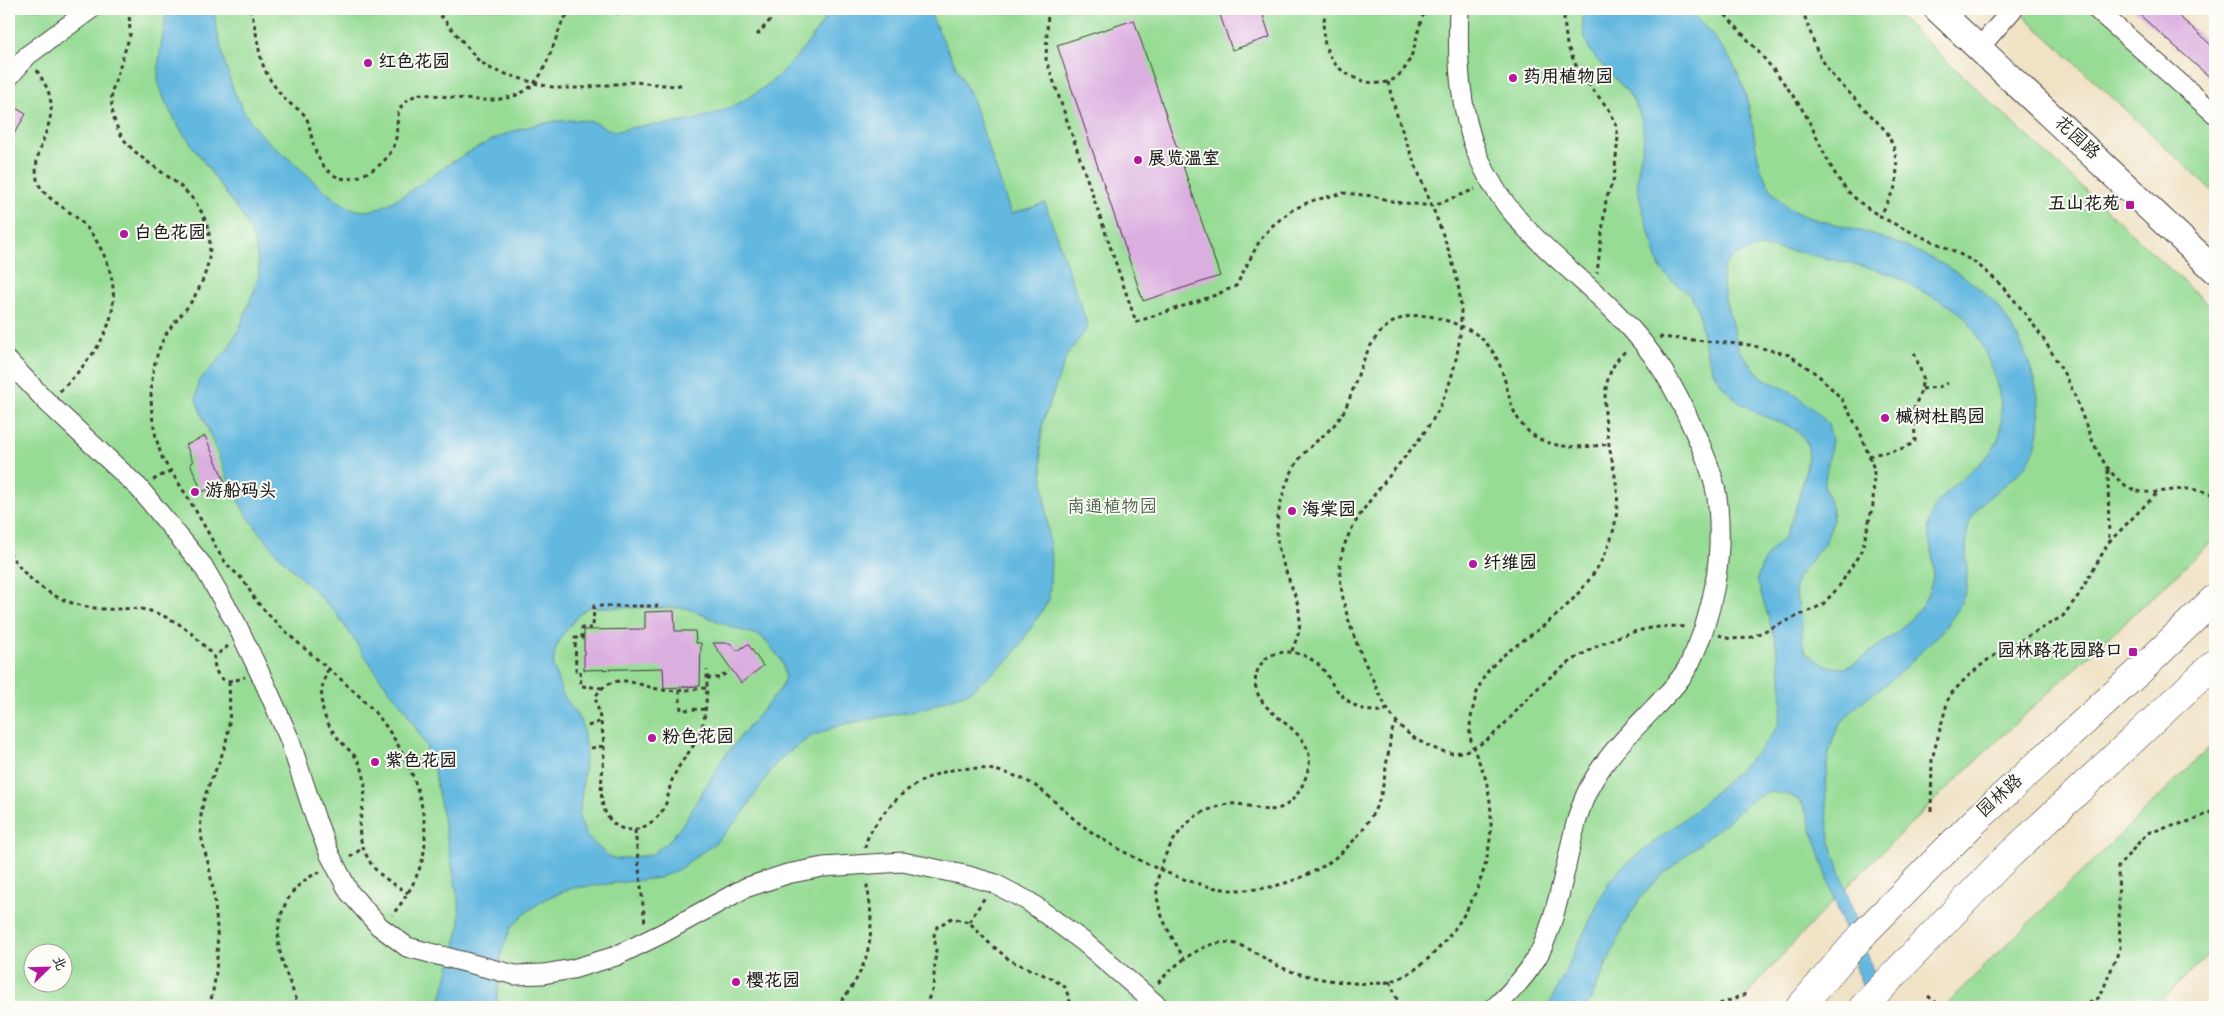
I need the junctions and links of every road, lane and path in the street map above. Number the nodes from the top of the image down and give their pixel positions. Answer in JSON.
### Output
{"nodes":[{"id":1,"x":91,"y":9,"type":"edge"},
{"id":2,"x":129,"y":9,"type":"edge"},
{"id":3,"x":250,"y":9,"type":"edge"},
{"id":4,"x":435,"y":9,"type":"edge"},
{"id":5,"x":573,"y":9,"type":"edge"},
{"id":6,"x":656,"y":9,"type":"edge"},
{"id":7,"x":780,"y":9,"type":"edge"},
{"id":8,"x":1048,"y":9,"type":"edge"},
{"id":9,"x":1327,"y":9,"type":"edge"},
{"id":10,"x":1426,"y":9,"type":"edge"},
{"id":11,"x":1459,"y":9,"type":"edge"},
{"id":12,"x":1566,"y":9,"type":"edge"},
{"id":13,"x":1720,"y":9,"type":"edge"},
{"id":14,"x":1802,"y":9,"type":"edge"},
{"id":15,"x":1937,"y":9,"type":"edge"},
{"id":16,"x":1961,"y":9,"type":"edge"},
{"id":17,"x":2013,"y":9,"type":"edge"},
{"id":18,"x":2096,"y":9,"type":"edge"},
{"id":19,"x":757,"y":35,"type":"dead end"},
{"id":20,"x":1984,"y":42,"type":"junction"},
{"id":21,"x":28,"y":55,"type":"junction"},
{"id":22,"x":9,"y":77,"type":"edge"},
{"id":23,"x":534,"y":82,"type":"junction"},
{"id":24,"x":1388,"y":82,"type":"junction"},
{"id":25,"x":685,"y":84,"type":"dead end"},
{"id":26,"x":2215,"y":114,"type":"edge"},
{"id":27,"x":1491,"y":182,"type":"junction"},
{"id":28,"x":1433,"y":206,"type":"junction"},
{"id":29,"x":1880,"y":217,"type":"junction"},
{"id":30,"x":2215,"y":247,"type":"edge"},
{"id":31,"x":2215,"y":270,"type":"edge"},
{"id":32,"x":1589,"y":288,"type":"junction"},
{"id":33,"x":1460,"y":326,"type":"junction"},
{"id":34,"x":1642,"y":340,"type":"junction"},
{"id":35,"x":1913,"y":349,"type":"dead end"},
{"id":36,"x":9,"y":362,"type":"edge"},
{"id":37,"x":1948,"y":383,"type":"dead end"},
{"id":38,"x":1922,"y":389,"type":"junction"},
{"id":39,"x":48,"y":403,"type":"junction"},
{"id":40,"x":1608,"y":444,"type":"junction"},
{"id":41,"x":1869,"y":456,"type":"junction"},
{"id":42,"x":2108,"y":469,"type":"junction"},
{"id":43,"x":2157,"y":493,"type":"junction"},
{"id":44,"x":2215,"y":495,"type":"edge"},
{"id":45,"x":2109,"y":542,"type":"junction"},
{"id":46,"x":9,"y":552,"type":"edge"},
{"id":47,"x":2215,"y":598,"type":"edge"},
{"id":48,"x":658,"y":606,"type":"dead end"},
{"id":49,"x":1703,"y":631,"type":"junction"},
{"id":50,"x":1292,"y":651,"type":"junction"},
{"id":51,"x":214,"y":657,"type":"junction"},
{"id":52,"x":247,"y":657,"type":"junction"},
{"id":53,"x":2215,"y":663,"type":"edge"},
{"id":54,"x":328,"y":669,"type":"junction"},
{"id":55,"x":707,"y":670,"type":"dead end"},
{"id":56,"x":730,"y":671,"type":"dead end"},
{"id":57,"x":707,"y":678,"type":"junction"},
{"id":58,"x":229,"y":681,"type":"junction"},
{"id":59,"x":602,"y":688,"type":"junction"},
{"id":60,"x":706,"y":688,"type":"junction"},
{"id":61,"x":679,"y":690,"type":"junction"},
{"id":62,"x":706,"y":709,"type":"junction"},
{"id":63,"x":1388,"y":709,"type":"junction"},
{"id":64,"x":601,"y":721,"type":"junction"},
{"id":65,"x":1397,"y":723,"type":"junction"},
{"id":66,"x":588,"y":726,"type":"dead end"},
{"id":67,"x":604,"y":746,"type":"junction"},
{"id":68,"x":1474,"y":746,"type":"junction"},
{"id":69,"x":591,"y":748,"type":"dead end"},
{"id":70,"x":2215,"y":810,"type":"edge"},
{"id":71,"x":1931,"y":811,"type":"dead end"},
{"id":72,"x":635,"y":830,"type":"junction"},
{"id":73,"x":364,"y":847,"type":"junction"},
{"id":74,"x":864,"y":864,"type":"junction"},
{"id":75,"x":336,"y":866,"type":"junction"},
{"id":76,"x":1161,"y":870,"type":"junction"},
{"id":77,"x":993,"y":883,"type":"junction"},
{"id":78,"x":408,"y":893,"type":"junction"},
{"id":79,"x":969,"y":922,"type":"junction"},
{"id":80,"x":379,"y":926,"type":"junction"},
{"id":81,"x":647,"y":941,"type":"junction"},
{"id":82,"x":1185,"y":960,"type":"junction"},
{"id":83,"x":1390,"y":981,"type":"junction"},
{"id":84,"x":1749,"y":993,"type":"dead end"},
{"id":85,"x":846,"y":996,"type":"junction"},
{"id":86,"x":1928,"y":996,"type":"dead end"},
{"id":87,"x":1152,"y":1001,"type":"edge"},
{"id":88,"x":209,"y":1007,"type":"edge"},
{"id":89,"x":299,"y":1007,"type":"edge"},
{"id":90,"x":836,"y":1007,"type":"edge"},
{"id":91,"x":842,"y":1007,"type":"edge"},
{"id":92,"x":925,"y":1007,"type":"edge"},
{"id":93,"x":1072,"y":1007,"type":"edge"},
{"id":94,"x":1400,"y":1007,"type":"edge"},
{"id":95,"x":1495,"y":1007,"type":"edge"},
{"id":96,"x":1712,"y":1007,"type":"edge"},
{"id":97,"x":1800,"y":1007,"type":"edge"},
{"id":98,"x":1864,"y":1007,"type":"edge"},
{"id":99,"x":1942,"y":1007,"type":"edge"},
{"id":100,"x":2082,"y":1007,"type":"edge"}],
"edges":[{"from":1,"to":21,"type":"street"},
{"from":2,"to":54,"type":"path"},
{"from":3,"to":23,"type":"path"},
{"from":4,"to":23,"type":"path"},
{"from":5,"to":6,"type":"path"},
{"from":5,"to":23,"type":"path"},
{"from":7,"to":19,"type":"path"},
{"from":8,"to":28,"type":"path"},
{"from":9,"to":24,"type":"path"},
{"from":10,"to":24,"type":"path"},
{"from":11,"to":27,"type":"street"},
{"from":12,"to":32,"type":"path"},
{"from":13,"to":29,"type":"path"},
{"from":14,"to":29,"type":"path"},
{"from":15,"to":20,"type":"main road","name":"花园路"},
{"from":16,"to":20,"type":"main road","name":"花园路"},
{"from":17,"to":20,"type":"street"},
{"from":18,"to":26,"type":"street"},
{"from":20,"to":30,"type":"main road","name":"花园路"},
{"from":20,"to":31,"type":"main road","name":"花园路"},
{"from":21,"to":22,"type":"street"},
{"from":21,"to":39,"type":"path"},
{"from":23,"to":25,"type":"path"},
{"from":24,"to":28,"type":"path"},
{"from":27,"to":28,"type":"path"},
{"from":27,"to":32,"type":"street"},
{"from":28,"to":33,"type":"path"},
{"from":29,"to":42,"type":"path"},
{"from":32,"to":34,"type":"street"},
{"from":33,"to":40,"type":"path"},
{"from":33,"to":50,"type":"path"},
{"from":33,"to":63,"type":"path"},
{"from":34,"to":40,"type":"path"},
{"from":34,"to":41,"type":"path"},
{"from":34,"to":49,"type":"street"},
{"from":35,"to":38,"type":"path"},
{"from":36,"to":39,"type":"street"},
{"from":37,"to":38,"type":"path"},
{"from":38,"to":41,"type":"path"},
{"from":39,"to":52,"type":"street"},
{"from":40,"to":68,"type":"path"},
{"from":41,"to":49,"type":"path"},
{"from":42,"to":43,"type":"path"},
{"from":42,"to":45,"type":"path"},
{"from":43,"to":44,"type":"path"},
{"from":43,"to":45,"type":"path"},
{"from":45,"to":71,"type":"path"},
{"from":46,"to":51,"type":"path"},
{"from":47,"to":97,"type":"main road","name":"园林路"},
{"from":48,"to":59,"type":"path"},
{"from":49,"to":68,"type":"path"},
{"from":49,"to":95,"type":"street"},
{"from":50,"to":63,"type":"path"},
{"from":50,"to":76,"type":"path"},
{"from":51,"to":52,"type":"path"},
{"from":51,"to":58,"type":"path"},
{"from":52,"to":58,"type":"path"},
{"from":52,"to":75,"type":"street"},
{"from":53,"to":98,"type":"main road"},
{"from":54,"to":73,"type":"path"},
{"from":54,"to":78,"type":"path"},
{"from":55,"to":57,"type":"path"},
{"from":56,"to":57,"type":"path"},
{"from":57,"to":60,"type":"path"},
{"from":58,"to":88,"type":"path"},
{"from":59,"to":61,"type":"path"},
{"from":59,"to":64,"type":"path"},
{"from":60,"to":61,"type":"path"},
{"from":60,"to":62,"type":"path"},
{"from":61,"to":62,"type":"path"},
{"from":62,"to":72,"type":"path"},
{"from":63,"to":65,"type":"path"},
{"from":64,"to":66,"type":"path"},
{"from":64,"to":67,"type":"path"},
{"from":65,"to":68,"type":"path"},
{"from":65,"to":76,"type":"path"},
{"from":67,"to":69,"type":"path"},
{"from":67,"to":72,"type":"path"},
{"from":68,"to":83,"type":"path"},
{"from":70,"to":100,"type":"path"},
{"from":72,"to":81,"type":"path"},
{"from":73,"to":75,"type":"path"},
{"from":73,"to":78,"type":"path"},
{"from":74,"to":76,"type":"path"},
{"from":74,"to":77,"type":"street"},
{"from":74,"to":81,"type":"street"},
{"from":74,"to":85,"type":"path"},
{"from":75,"to":80,"type":"street"},
{"from":75,"to":89,"type":"path"},
{"from":76,"to":82,"type":"path"},
{"from":77,"to":79,"type":"path"},
{"from":77,"to":87,"type":"street"},
{"from":78,"to":80,"type":"path"},
{"from":79,"to":92,"type":"path"},
{"from":79,"to":93,"type":"path"},
{"from":80,"to":81,"type":"street"},
{"from":82,"to":83,"type":"path"},
{"from":82,"to":87,"type":"path"},
{"from":83,"to":94,"type":"path"},
{"from":84,"to":96,"type":"path"},
{"from":85,"to":90,"type":"path"},
{"from":85,"to":91,"type":"path"},
{"from":86,"to":99,"type":"path"}]}
